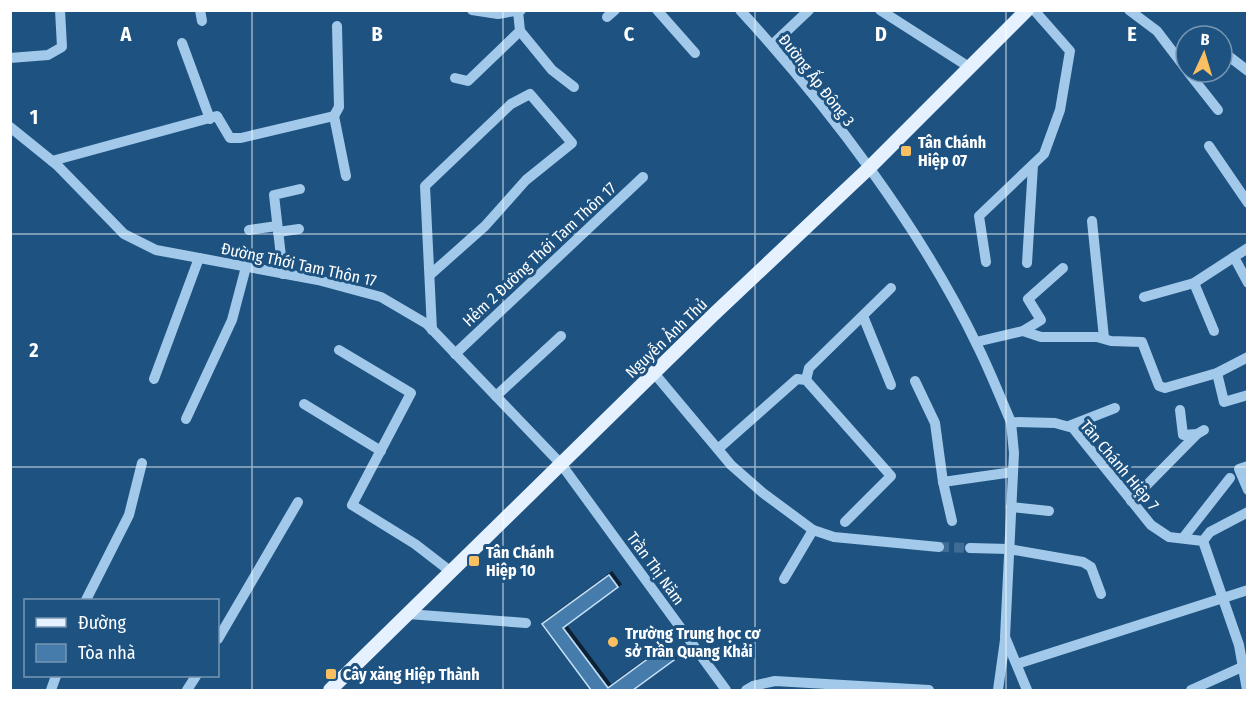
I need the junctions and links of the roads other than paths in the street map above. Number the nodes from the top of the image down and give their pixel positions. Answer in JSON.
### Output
{"nodes":[{"id":1,"x":60,"y":10,"type":"edge"},
{"id":2,"x":657,"y":10,"type":"edge"},
{"id":3,"x":740,"y":10,"type":"edge"},
{"id":4,"x":809,"y":10,"type":"edge"},
{"id":5,"x":880,"y":10,"type":"edge"},
{"id":6,"x":1027,"y":10,"type":"edge"},
{"id":7,"x":1034,"y":10,"type":"edge"},
{"id":8,"x":1129,"y":10,"type":"edge"},
{"id":9,"x":473,"y":11,"type":"edge"},
{"id":10,"x":520,"y":11,"type":"edge"},
{"id":11,"x":337,"y":26,"type":"dead end"},
{"id":12,"x":520,"y":31,"type":"junction"},
{"id":13,"x":182,"y":43,"type":"dead end"},
{"id":14,"x":772,"y":45,"type":"junction"},
{"id":15,"x":695,"y":52,"type":"dead end"},
{"id":16,"x":1174,"y":54,"type":"edge"},
{"id":17,"x":10,"y":58,"type":"edge"},
{"id":18,"x":1234,"y":60,"type":"edge"},
{"id":19,"x":969,"y":67,"type":"junction"},
{"id":20,"x":1248,"y":71,"type":"edge"},
{"id":21,"x":455,"y":78,"type":"dead end"},
{"id":22,"x":1197,"y":84,"type":"edge"},
{"id":23,"x":574,"y":87,"type":"dead end"},
{"id":24,"x":1218,"y":110,"type":"dead end"},
{"id":25,"x":334,"y":116,"type":"junction"},
{"id":26,"x":210,"y":118,"type":"junction"},
{"id":27,"x":10,"y":128,"type":"edge"},
{"id":28,"x":1209,"y":146,"type":"dead end"},
{"id":29,"x":52,"y":161,"type":"junction"},
{"id":30,"x":1033,"y":165,"type":"junction"},
{"id":31,"x":868,"y":170,"type":"junction"},
{"id":32,"x":346,"y":176,"type":"dead end"},
{"id":33,"x":643,"y":177,"type":"dead end"},
{"id":34,"x":300,"y":189,"type":"dead end"},
{"id":35,"x":1248,"y":203,"type":"edge"},
{"id":36,"x":1092,"y":221,"type":"dead end"},
{"id":37,"x":278,"y":229,"type":"junction"},
{"id":38,"x":300,"y":229,"type":"dead end"},
{"id":39,"x":249,"y":230,"type":"dead end"},
{"id":40,"x":1248,"y":248,"type":"edge"},
{"id":41,"x":1234,"y":257,"type":"junction"},
{"id":42,"x":199,"y":258,"type":"junction"},
{"id":43,"x":986,"y":262,"type":"dead end"},
{"id":44,"x":1027,"y":263,"type":"dead end"},
{"id":45,"x":246,"y":267,"type":"junction"},
{"id":46,"x":1063,"y":268,"type":"dead end"},
{"id":47,"x":283,"y":273,"type":"junction"},
{"id":48,"x":430,"y":274,"type":"junction"},
{"id":49,"x":1194,"y":283,"type":"junction"},
{"id":50,"x":1248,"y":283,"type":"edge"},
{"id":51,"x":891,"y":288,"type":"dead end"},
{"id":52,"x":1144,"y":297,"type":"dead end"},
{"id":53,"x":863,"y":316,"type":"junction"},
{"id":54,"x":432,"y":330,"type":"junction"},
{"id":55,"x":1023,"y":331,"type":"junction"},
{"id":56,"x":1214,"y":331,"type":"dead end"},
{"id":57,"x":561,"y":336,"type":"dead end"},
{"id":58,"x":1104,"y":338,"type":"junction"},
{"id":59,"x":975,"y":342,"type":"junction"},
{"id":60,"x":339,"y":350,"type":"dead end"},
{"id":61,"x":455,"y":354,"type":"junction"},
{"id":62,"x":1248,"y":357,"type":"edge"},
{"id":63,"x":654,"y":373,"type":"junction"},
{"id":64,"x":1216,"y":373,"type":"junction"},
{"id":65,"x":154,"y":379,"type":"dead end"},
{"id":66,"x":806,"y":380,"type":"junction"},
{"id":67,"x":915,"y":381,"type":"dead end"},
{"id":68,"x":891,"y":385,"type":"dead end"},
{"id":69,"x":1248,"y":395,"type":"edge"},
{"id":70,"x":496,"y":396,"type":"junction"},
{"id":71,"x":304,"y":404,"type":"dead end"},
{"id":72,"x":1115,"y":408,"type":"dead end"},
{"id":73,"x":1180,"y":410,"type":"dead end"},
{"id":74,"x":186,"y":419,"type":"dead end"},
{"id":75,"x":1011,"y":422,"type":"junction"},
{"id":76,"x":1069,"y":426,"type":"junction"},
{"id":77,"x":718,"y":449,"type":"junction"},
{"id":78,"x":381,"y":451,"type":"junction"},
{"id":79,"x":142,"y":463,"type":"dead end"},
{"id":80,"x":561,"y":464,"type":"junction"},
{"id":81,"x":1248,"y":466,"type":"edge"},
{"id":82,"x":1013,"y":472,"type":"junction"},
{"id":83,"x":1230,"y":478,"type":"dead end"},
{"id":84,"x":943,"y":482,"type":"junction"},
{"id":85,"x":1248,"y":490,"type":"edge"},
{"id":86,"x":1131,"y":501,"type":"junction"},
{"id":87,"x":298,"y":502,"type":"dead end"},
{"id":88,"x":1011,"y":507,"type":"junction"},
{"id":89,"x":1049,"y":511,"type":"dead end"},
{"id":90,"x":1248,"y":512,"type":"edge"},
{"id":91,"x":952,"y":521,"type":"dead end"},
{"id":92,"x":845,"y":522,"type":"dead end"},
{"id":93,"x":813,"y":530,"type":"junction"},
{"id":94,"x":1184,"y":538,"type":"junction"},
{"id":95,"x":1203,"y":541,"type":"junction"},
{"id":96,"x":939,"y":547,"type":"tunnel mouth"},
{"id":97,"x":970,"y":548,"type":"tunnel mouth"},
{"id":98,"x":1009,"y":549,"type":"junction"},
{"id":99,"x":450,"y":571,"type":"junction"},
{"id":100,"x":784,"y":579,"type":"dead end"},
{"id":101,"x":1248,"y":590,"type":"edge"},
{"id":102,"x":1101,"y":594,"type":"dead end"},
{"id":103,"x":87,"y":599,"type":"edge"},
{"id":104,"x":1224,"y":599,"type":"junction"},
{"id":105,"x":408,"y":614,"type":"junction"},
{"id":106,"x":526,"y":623,"type":"dead end"},
{"id":107,"x":219,"y":637,"type":"edge"},
{"id":108,"x":1005,"y":637,"type":"junction"},
{"id":109,"x":1243,"y":644,"type":"edge"},
{"id":110,"x":1017,"y":664,"type":"junction"},
{"id":111,"x":1242,"y":667,"type":"junction"},
{"id":112,"x":195,"y":677,"type":"edge"},
{"id":113,"x":337,"y":689,"type":"edge"},
{"id":114,"x":187,"y":690,"type":"edge"},
{"id":115,"x":726,"y":690,"type":"edge"},
{"id":116,"x":746,"y":690,"type":"edge"},
{"id":117,"x":929,"y":690,"type":"edge"},
{"id":118,"x":998,"y":690,"type":"edge"},
{"id":119,"x":1027,"y":690,"type":"edge"},
{"id":120,"x":1191,"y":690,"type":"edge"},
{"id":121,"x":1247,"y":690,"type":"edge"}],
"edges":[{"from":1,"to":17,"type":"street"},
{"from":2,"to":15,"type":"street"},
{"from":3,"to":14,"type":"street","name":"Đường Ấp Đông 3"},
{"from":4,"to":14,"type":"street"},
{"from":5,"to":19,"type":"street"},
{"from":6,"to":19,"type":"main road","name":"Nguyễn Ảnh Thủ"},
{"from":7,"to":30,"type":"street"},
{"from":8,"to":16,"type":"street"},
{"from":9,"to":10,"type":"street"},
{"from":10,"to":12,"type":"street"},
{"from":11,"to":25,"type":"street"},
{"from":12,"to":21,"type":"street"},
{"from":12,"to":23,"type":"street"},
{"from":13,"to":26,"type":"street"},
{"from":14,"to":31,"type":"street","name":"Đường Ấp Đông 3"},
{"from":18,"to":20,"type":"street"},
{"from":19,"to":31,"type":"main road","name":"Nguyễn Ảnh Thủ"},
{"from":22,"to":24,"type":"street"},
{"from":25,"to":26,"type":"street"},
{"from":25,"to":32,"type":"street"},
{"from":26,"to":29,"type":"street"},
{"from":27,"to":29,"type":"street","name":"Đường Thới Tam Thôn 17"},
{"from":28,"to":35,"type":"street"},
{"from":29,"to":42,"type":"street","name":"Đường Thới Tam Thôn 17"},
{"from":30,"to":43,"type":"street"},
{"from":30,"to":44,"type":"street"},
{"from":31,"to":59,"type":"street"},
{"from":31,"to":63,"type":"main road","name":"Nguyễn Ảnh Thủ"},
{"from":33,"to":61,"type":"street","name":"Hẻm 2 Đường Thới Tam Thôn 17"},
{"from":34,"to":37,"type":"street"},
{"from":36,"to":58,"type":"street"},
{"from":37,"to":38,"type":"street"},
{"from":37,"to":39,"type":"street"},
{"from":37,"to":47,"type":"street"},
{"from":40,"to":41,"type":"street"},
{"from":41,"to":49,"type":"street"},
{"from":41,"to":50,"type":"street"},
{"from":42,"to":45,"type":"street","name":"Đường Thới Tam Thôn 17"},
{"from":42,"to":65,"type":"street"},
{"from":45,"to":47,"type":"street","name":"Đường Thới Tam Thôn 17"},
{"from":45,"to":74,"type":"street"},
{"from":46,"to":55,"type":"street"},
{"from":47,"to":54,"type":"street","name":"Đường Thới Tam Thôn 17"},
{"from":48,"to":48,"type":"street"},
{"from":48,"to":54,"type":"street"},
{"from":49,"to":52,"type":"street"},
{"from":49,"to":56,"type":"street"},
{"from":51,"to":53,"type":"street"},
{"from":53,"to":66,"type":"street"},
{"from":53,"to":68,"type":"street"},
{"from":54,"to":61,"type":"street","name":"Đường Thới Tam Thôn 17"},
{"from":55,"to":58,"type":"street"},
{"from":55,"to":59,"type":"street"},
{"from":57,"to":70,"type":"street"},
{"from":58,"to":64,"type":"street"},
{"from":59,"to":75,"type":"street"},
{"from":60,"to":78,"type":"street"},
{"from":61,"to":70,"type":"street","name":"Đường Thới Tam Thôn 17"},
{"from":62,"to":64,"type":"street"},
{"from":63,"to":77,"type":"street"},
{"from":63,"to":80,"type":"main road","name":"Nguyễn Ảnh Thủ"},
{"from":64,"to":69,"type":"street"},
{"from":66,"to":77,"type":"street"},
{"from":66,"to":92,"type":"street"},
{"from":67,"to":84,"type":"street"},
{"from":70,"to":80,"type":"street","name":"Đường Thới Tam Thôn 17"},
{"from":71,"to":78,"type":"street"},
{"from":72,"to":76,"type":"street"},
{"from":73,"to":86,"type":"street"},
{"from":75,"to":76,"type":"street","name":"Tân Chánh Hiệp 7"},
{"from":75,"to":82,"type":"street"},
{"from":76,"to":86,"type":"street","name":"Tân Chánh Hiệp 7"},
{"from":77,"to":93,"type":"street"},
{"from":78,"to":99,"type":"street"},
{"from":79,"to":103,"type":"street"},
{"from":80,"to":99,"type":"main road","name":"Nguyễn Ảnh Thủ"},
{"from":80,"to":115,"type":"street","name":"Trần Thị Năm"},
{"from":81,"to":85,"type":"street"},
{"from":82,"to":84,"type":"street"},
{"from":82,"to":88,"type":"street"},
{"from":83,"to":94,"type":"street"},
{"from":84,"to":91,"type":"street"},
{"from":86,"to":94,"type":"street","name":"Tân Chánh Hiệp 7"},
{"from":87,"to":107,"type":"street"},
{"from":88,"to":89,"type":"street"},
{"from":88,"to":98,"type":"street"},
{"from":90,"to":95,"type":"street"},
{"from":93,"to":96,"type":"street"},
{"from":93,"to":100,"type":"street"},
{"from":94,"to":95,"type":"street","name":"Tân Chánh Hiệp 7"},
{"from":95,"to":104,"type":"street"},
{"from":97,"to":98,"type":"street"},
{"from":98,"to":102,"type":"street"},
{"from":98,"to":108,"type":"street"},
{"from":99,"to":105,"type":"main road","name":"Nguyễn Ảnh Thủ"},
{"from":101,"to":104,"type":"street"},
{"from":104,"to":109,"type":"street"},
{"from":104,"to":110,"type":"street"},
{"from":105,"to":106,"type":"street"},
{"from":105,"to":113,"type":"main road","name":"Nguyễn Ảnh Thủ"},
{"from":108,"to":110,"type":"street"},
{"from":108,"to":118,"type":"street"},
{"from":109,"to":111,"type":"street"},
{"from":110,"to":119,"type":"street"},
{"from":111,"to":120,"type":"street"},
{"from":111,"to":121,"type":"street"},
{"from":112,"to":114,"type":"street"},
{"from":116,"to":117,"type":"street"}]}
